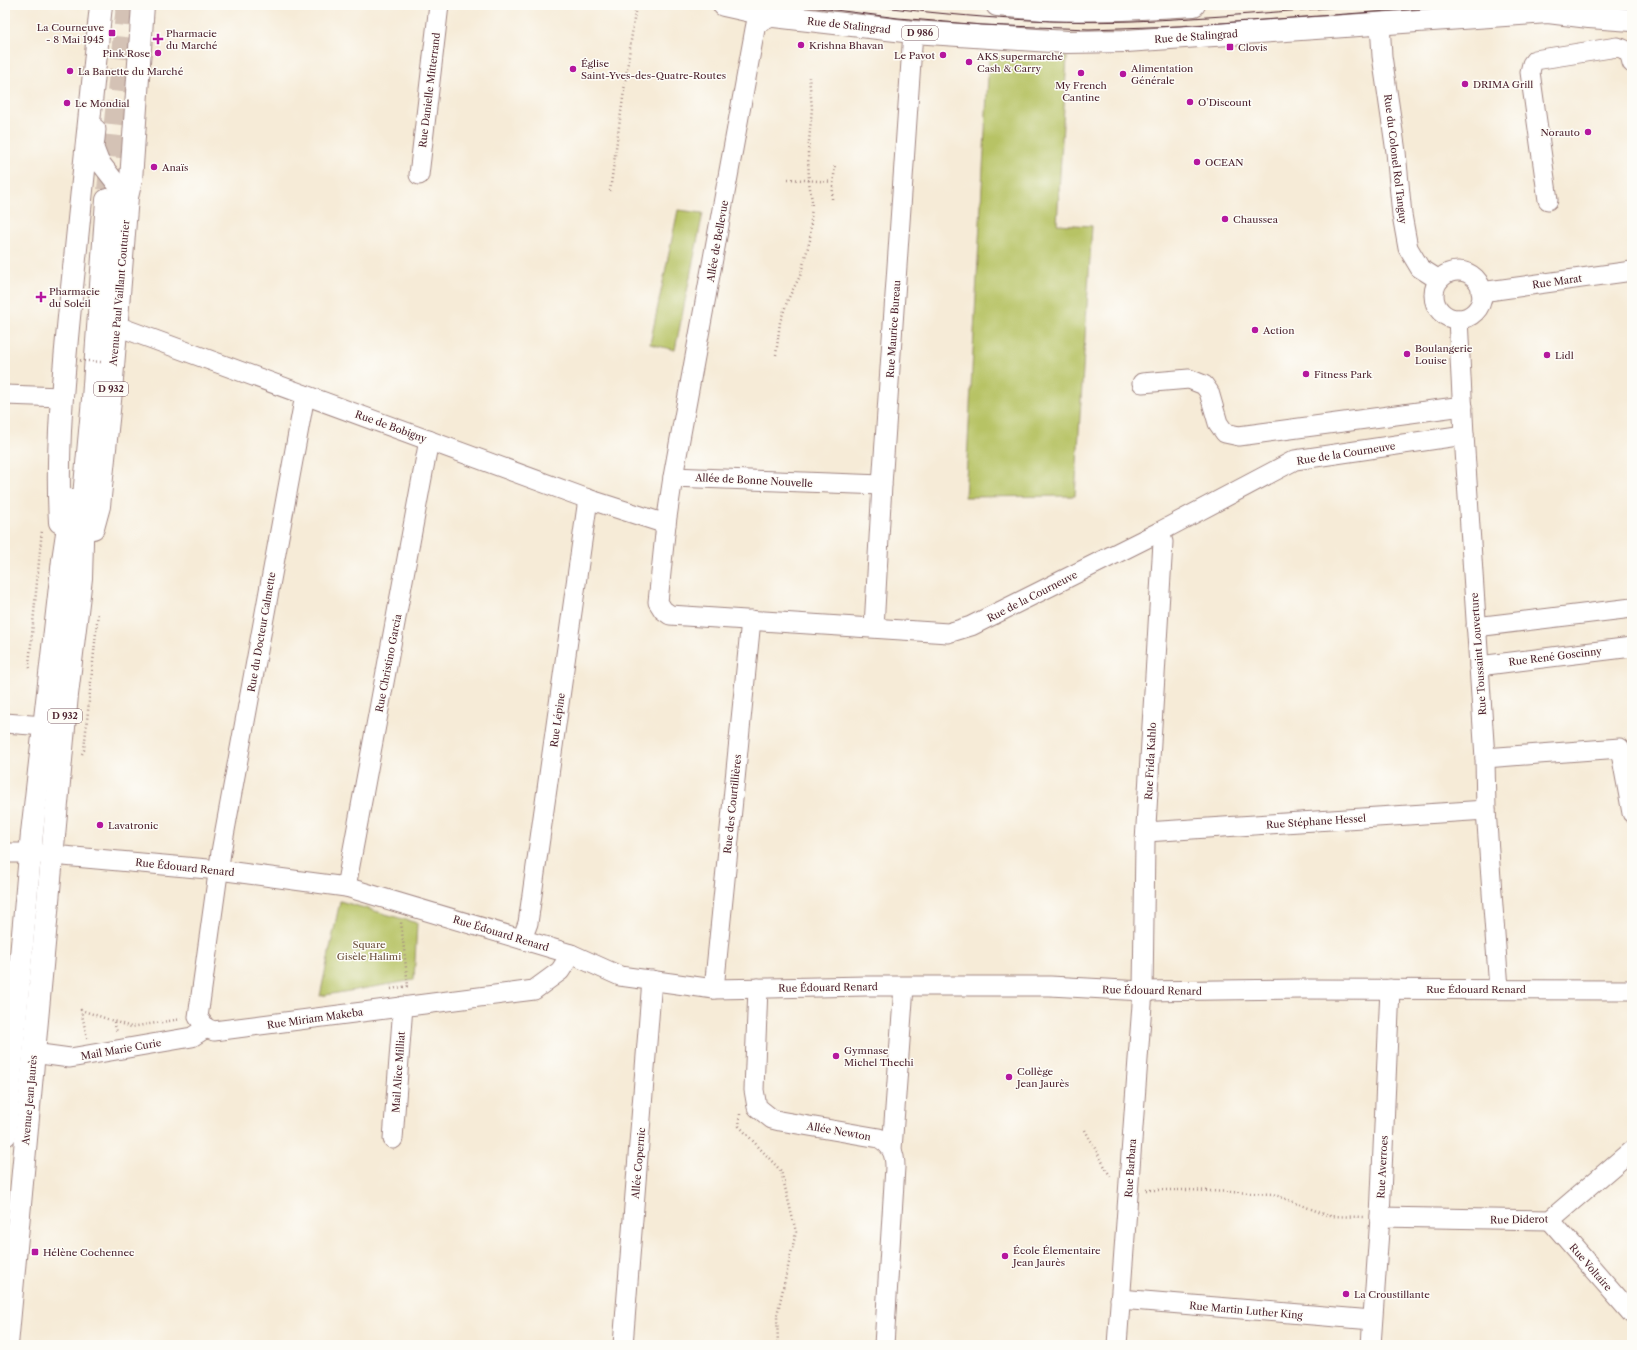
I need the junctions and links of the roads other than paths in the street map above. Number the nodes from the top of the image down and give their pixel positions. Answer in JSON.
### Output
{"nodes":[{"id":1,"x":101,"y":5,"type":"edge"},
{"id":2,"x":109,"y":5,"type":"edge"},
{"id":3,"x":143,"y":5,"type":"edge"},
{"id":4,"x":438,"y":5,"type":"edge"},
{"id":5,"x":724,"y":5,"type":"edge"},
{"id":6,"x":997,"y":5,"type":"edge"},
{"id":7,"x":1194,"y":5,"type":"edge"},
{"id":8,"x":1055,"y":7,"type":"edge"},
{"id":9,"x":1123,"y":7,"type":"edge"},
{"id":10,"x":778,"y":10,"type":"edge"},
{"id":11,"x":1632,"y":20,"type":"edge"},
{"id":12,"x":1380,"y":24,"type":"junction"},
{"id":13,"x":913,"y":32,"type":"junction"},
{"id":14,"x":1632,"y":63,"type":"edge"},
{"id":15,"x":419,"y":175,"type":"dead end"},
{"id":16,"x":111,"y":196,"type":"junction"},
{"id":17,"x":1548,"y":200,"type":"dead end"},
{"id":18,"x":1632,"y":271,"type":"edge"},
{"id":19,"x":1440,"y":280,"type":"junction"},
{"id":20,"x":1481,"y":292,"type":"junction"},
{"id":21,"x":1458,"y":319,"type":"junction"},
{"id":22,"x":117,"y":326,"type":"junction"},
{"id":23,"x":1142,"y":383,"type":"dead end"},
{"id":24,"x":5,"y":395,"type":"edge"},
{"id":25,"x":305,"y":395,"type":"junction"},
{"id":26,"x":62,"y":397,"type":"junction"},
{"id":27,"x":1463,"y":406,"type":"junction"},
{"id":28,"x":1464,"y":435,"type":"junction"},
{"id":29,"x":429,"y":440,"type":"junction"},
{"id":30,"x":673,"y":477,"type":"junction"},
{"id":31,"x":882,"y":485,"type":"junction"},
{"id":32,"x":588,"y":499,"type":"junction"},
{"id":33,"x":666,"y":524,"type":"junction"},
{"id":34,"x":1159,"y":532,"type":"junction"},
{"id":35,"x":62,"y":560,"type":"junction"},
{"id":36,"x":81,"y":578,"type":"junction"},
{"id":37,"x":1632,"y":608,"type":"edge"},
{"id":38,"x":751,"y":620,"type":"junction"},
{"id":39,"x":874,"y":627,"type":"junction"},
{"id":40,"x":1476,"y":627,"type":"junction"},
{"id":41,"x":1632,"y":647,"type":"edge"},
{"id":42,"x":1479,"y":666,"type":"junction"},
{"id":43,"x":5,"y":723,"type":"edge"},
{"id":44,"x":44,"y":726,"type":"junction"},
{"id":45,"x":1485,"y":758,"type":"junction"},
{"id":46,"x":1486,"y":810,"type":"junction"},
{"id":47,"x":1632,"y":813,"type":"edge"},
{"id":48,"x":1146,"y":832,"type":"junction"},
{"id":49,"x":39,"y":848,"type":"junction"},
{"id":50,"x":5,"y":854,"type":"edge"},
{"id":51,"x":219,"y":870,"type":"junction"},
{"id":52,"x":346,"y":887,"type":"junction"},
{"id":53,"x":522,"y":939,"type":"junction"},
{"id":54,"x":571,"y":954,"type":"junction"},
{"id":55,"x":652,"y":980,"type":"junction"},
{"id":56,"x":904,"y":987,"type":"junction"},
{"id":57,"x":758,"y":988,"type":"junction"},
{"id":58,"x":714,"y":989,"type":"junction"},
{"id":59,"x":1390,"y":989,"type":"junction"},
{"id":60,"x":1499,"y":989,"type":"junction"},
{"id":61,"x":1632,"y":990,"type":"edge"},
{"id":62,"x":1143,"y":991,"type":"junction"},
{"id":63,"x":395,"y":1007,"type":"junction"},
{"id":64,"x":202,"y":1021,"type":"junction"},
{"id":65,"x":33,"y":1054,"type":"junction"},
{"id":66,"x":5,"y":1135,"type":"edge"},
{"id":67,"x":393,"y":1139,"type":"dead end"},
{"id":68,"x":892,"y":1149,"type":"junction"},
{"id":69,"x":1632,"y":1150,"type":"edge"},
{"id":70,"x":1380,"y":1217,"type":"junction"},
{"id":71,"x":1550,"y":1220,"type":"junction"},
{"id":72,"x":1120,"y":1299,"type":"junction"},
{"id":73,"x":1632,"y":1314,"type":"edge"},
{"id":74,"x":1372,"y":1320,"type":"junction"},
{"id":75,"x":7,"y":1345,"type":"edge"},
{"id":76,"x":623,"y":1345,"type":"edge"},
{"id":77,"x":884,"y":1345,"type":"edge"},
{"id":78,"x":1117,"y":1345,"type":"edge"},
{"id":79,"x":1370,"y":1345,"type":"edge"}],
"edges":[{"from":1,"to":26,"type":"main road","name":"Avenue Paul Vaillant Couturier","number":"D 932"},
{"from":2,"to":16,"type":"street"},
{"from":3,"to":16,"type":"main road","name":"Avenue Paul Vaillant Couturier","number":"D 932"},
{"from":4,"to":15,"type":"street","name":"Rue Danielle Mitterrand"},
{"from":5,"to":10,"type":"main road","number":"D 986"},
{"from":6,"to":8,"type":"main road"},
{"from":7,"to":9,"type":"main road"},
{"from":8,"to":9,"type":"main road"},
{"from":10,"to":13,"type":"main road","name":"Rue de Stalingrad","number":"D 986"},
{"from":10,"to":30,"type":"street","name":"Allée de Bellevue"},
{"from":11,"to":12,"type":"main road","name":"Rue de Stalingrad","number":"D 986"},
{"from":12,"to":13,"type":"main road","name":"Rue de Stalingrad","number":"D 986"},
{"from":12,"to":19,"type":"street","name":"Rue du Colonel Rol Tanguy"},
{"from":13,"to":31,"type":"street","name":"Rue Maurice Bureau"},
{"from":14,"to":17,"type":"street"},
{"from":16,"to":22,"type":"main road","name":"Avenue Paul Vaillant Couturier","number":"D 932"},
{"from":16,"to":35,"type":"main road","name":"Avenue Paul Vaillant Couturier","number":"D 932"},
{"from":16,"to":36,"type":"main road","name":"Avenue Paul Vaillant Couturier","number":"D 932"},
{"from":18,"to":20,"type":"street","name":"Rue Marat"},
{"from":19,"to":20,"type":"street"},
{"from":19,"to":21,"type":"street"},
{"from":20,"to":21,"type":"street"},
{"from":21,"to":27,"type":"street","name":"Rue Toussaint Louverture"},
{"from":22,"to":25,"type":"street","name":"Rue de Bobigny"},
{"from":22,"to":36,"type":"main road","name":"Avenue Paul Vaillant Couturier","number":"D 932"},
{"from":23,"to":27,"type":"street"},
{"from":24,"to":26,"type":"street"},
{"from":25,"to":29,"type":"street","name":"Rue de Bobigny"},
{"from":25,"to":51,"type":"street","name":"Rue du Docteur Calmette"},
{"from":26,"to":35,"type":"main road","name":"Avenue Paul Vaillant Couturier","number":"D 932"},
{"from":27,"to":28,"type":"street","name":"Rue Toussaint Louverture"},
{"from":28,"to":34,"type":"street","name":"Rue de la Courneuve"},
{"from":28,"to":40,"type":"street","name":"Rue Toussaint Louverture"},
{"from":29,"to":32,"type":"street","name":"Rue de Bobigny"},
{"from":29,"to":52,"type":"street","name":"Rue Christino Garcia"},
{"from":30,"to":31,"type":"street","name":"Allée de Bonne Nouvelle"},
{"from":30,"to":33,"type":"street"},
{"from":31,"to":39,"type":"street","name":"Rue Maurice Bureau"},
{"from":32,"to":33,"type":"street","name":"Rue de Bobigny"},
{"from":32,"to":53,"type":"street","name":"Rue Lépine"},
{"from":33,"to":38,"type":"street","name":"Rue de la Courneuve"},
{"from":34,"to":39,"type":"street","name":"Rue de la Courneuve"},
{"from":34,"to":48,"type":"street","name":"Rue Frida Kahlo"},
{"from":35,"to":44,"type":"main road","name":"Avenue Paul Vaillant Couturier","number":"D 932"},
{"from":36,"to":49,"type":"main road","name":"Avenue Paul Vaillant Couturier","number":"D 932"},
{"from":37,"to":40,"type":"street"},
{"from":38,"to":39,"type":"street","name":"Rue de la Courneuve"},
{"from":38,"to":58,"type":"street","name":"Rue des Courtillières"},
{"from":40,"to":42,"type":"street","name":"Rue Toussaint Louverture"},
{"from":41,"to":42,"type":"street","name":"Rue René Goscinny"},
{"from":42,"to":45,"type":"street","name":"Rue Toussaint Louverture"},
{"from":43,"to":44,"type":"street"},
{"from":44,"to":49,"type":"main road","name":"Avenue Paul Vaillant Couturier","number":"D 932"},
{"from":45,"to":46,"type":"street","name":"Rue Toussaint Louverture"},
{"from":45,"to":47,"type":"street"},
{"from":46,"to":48,"type":"street","name":"Rue Stéphane Hessel"},
{"from":46,"to":60,"type":"street","name":"Rue Toussaint Louverture"},
{"from":48,"to":62,"type":"street","name":"Rue Frida Kahlo"},
{"from":49,"to":50,"type":"street","name":"Rue Édouard Renard"},
{"from":49,"to":51,"type":"street","name":"Rue Édouard Renard"},
{"from":49,"to":65,"type":"main road","name":"Avenue Jean Jaurès","number":"D 932"},
{"from":49,"to":66,"type":"main road","name":"Avenue Jean Jaurès","number":"D 932"},
{"from":51,"to":52,"type":"street","name":"Rue Édouard Renard"},
{"from":51,"to":64,"type":"street"},
{"from":52,"to":53,"type":"street","name":"Rue Édouard Renard"},
{"from":53,"to":54,"type":"street","name":"Rue Édouard Renard"},
{"from":54,"to":55,"type":"street","name":"Rue Édouard Renard"},
{"from":54,"to":63,"type":"street","name":"Rue Miriam Makeba"},
{"from":55,"to":58,"type":"street","name":"Rue Édouard Renard"},
{"from":55,"to":76,"type":"street","name":"Allée Copernic"},
{"from":56,"to":57,"type":"street","name":"Rue Édouard Renard"},
{"from":56,"to":62,"type":"street","name":"Rue Édouard Renard"},
{"from":56,"to":68,"type":"street"},
{"from":57,"to":58,"type":"street","name":"Rue Édouard Renard"},
{"from":57,"to":68,"type":"street","name":"Allée Newton"},
{"from":59,"to":60,"type":"street","name":"Rue Édouard Renard"},
{"from":59,"to":62,"type":"street","name":"Rue Édouard Renard"},
{"from":59,"to":70,"type":"street","name":"Rue Averroes"},
{"from":60,"to":61,"type":"street","name":"Rue Édouard Renard"},
{"from":62,"to":72,"type":"street","name":"Rue Barbara"},
{"from":63,"to":64,"type":"street","name":"Rue Miriam Makeba"},
{"from":63,"to":67,"type":"street","name":"Mail Alice Milliat"},
{"from":64,"to":65,"type":"street","name":"Mail Marie Curie"},
{"from":65,"to":75,"type":"main road","name":"Avenue Jean Jaurès","number":"D 932"},
{"from":68,"to":77,"type":"street"},
{"from":69,"to":71,"type":"street","name":"Rue Diderot"},
{"from":70,"to":71,"type":"street","name":"Rue Diderot"},
{"from":70,"to":74,"type":"street","name":"Rue Averroes"},
{"from":71,"to":73,"type":"street","name":"Rue Voltaire"},
{"from":72,"to":74,"type":"street","name":"Rue Martin Luther King"},
{"from":72,"to":78,"type":"street","name":"Rue Barbara"},
{"from":74,"to":79,"type":"street","name":"Rue Averroes"}]}
